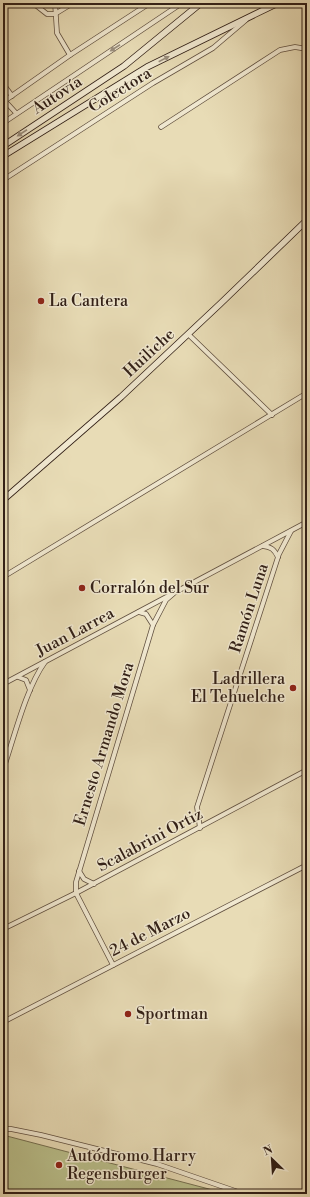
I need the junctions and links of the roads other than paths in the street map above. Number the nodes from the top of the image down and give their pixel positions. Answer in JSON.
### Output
{"nodes":[{"id":1,"x":33,"y":3,"type":"edge"},
{"id":2,"x":55,"y":3,"type":"edge"},
{"id":3,"x":72,"y":3,"type":"edge"},
{"id":4,"x":150,"y":3,"type":"edge"},
{"id":5,"x":182,"y":3,"type":"edge"},
{"id":6,"x":200,"y":3,"type":"edge"},
{"id":7,"x":278,"y":3,"type":"edge"},
{"id":8,"x":55,"y":14,"type":"junction"},
{"id":9,"x":248,"y":19,"type":"junction"},
{"id":10,"x":307,"y":49,"type":"edge"},
{"id":11,"x":70,"y":55,"type":"junction"},
{"id":12,"x":3,"y":84,"type":"edge"},
{"id":13,"x":12,"y":96,"type":"junction"},
{"id":14,"x":4,"y":102,"type":"edge"},
{"id":15,"x":16,"y":113,"type":"junction"},
{"id":16,"x":3,"y":123,"type":"edge"},
{"id":17,"x":161,"y":127,"type":"dead end"},
{"id":18,"x":3,"y":146,"type":"edge"},
{"id":19,"x":3,"y":156,"type":"edge"},
{"id":20,"x":3,"y":180,"type":"edge"},
{"id":21,"x":307,"y":220,"type":"edge"},
{"id":22,"x":188,"y":334,"type":"junction"},
{"id":23,"x":307,"y":393,"type":"edge"},
{"id":24,"x":272,"y":415,"type":"junction"},
{"id":25,"x":3,"y":500,"type":"edge"},
{"id":26,"x":307,"y":522,"type":"edge"},
{"id":27,"x":291,"y":531,"type":"junction"},
{"id":28,"x":262,"y":546,"type":"junction"},
{"id":29,"x":278,"y":557,"type":"junction"},
{"id":30,"x":3,"y":577,"type":"edge"},
{"id":31,"x":173,"y":594,"type":"junction"},
{"id":32,"x":139,"y":612,"type":"junction"},
{"id":33,"x":153,"y":625,"type":"junction"},
{"id":34,"x":46,"y":661,"type":"junction"},
{"id":35,"x":16,"y":677,"type":"junction"},
{"id":36,"x":3,"y":684,"type":"edge"},
{"id":37,"x":30,"y":690,"type":"junction"},
{"id":38,"x":3,"y":770,"type":"edge"},
{"id":39,"x":307,"y":770,"type":"edge"},
{"id":40,"x":200,"y":828,"type":"junction"},
{"id":41,"x":307,"y":865,"type":"edge"},
{"id":42,"x":79,"y":870,"type":"junction"},
{"id":43,"x":94,"y":884,"type":"junction"},
{"id":44,"x":76,"y":893,"type":"junction"},
{"id":45,"x":3,"y":929,"type":"edge"},
{"id":46,"x":114,"y":964,"type":"junction"},
{"id":47,"x":4,"y":1022,"type":"edge"},
{"id":48,"x":3,"y":1129,"type":"edge"},
{"id":49,"x":244,"y":1194,"type":"edge"}],
"edges":[{"from":1,"to":8,"type":"street"},
{"from":2,"to":8,"type":"street"},
{"from":3,"to":8,"type":"street"},
{"from":4,"to":11,"type":"street"},
{"from":5,"to":15,"type":"street","one_way":true},
{"from":6,"to":18,"type":"street","name":"Autovía","one_way":true},
{"from":7,"to":9,"type":"street","name":"Autovía"},
{"from":8,"to":11,"type":"street"},
{"from":19,"to":9,"type":"street","name":"Autovía","one_way":true},
{"from":9,"to":20,"type":"street","name":"Colectora"},
{"from":10,"to":17,"type":"street"},
{"from":11,"to":13,"type":"street"},
{"from":12,"to":13,"type":"street"},
{"from":13,"to":14,"type":"street"},
{"from":14,"to":15,"type":"street"},
{"from":15,"to":16,"type":"street"},
{"from":21,"to":22,"type":"street","name":"Huiliche"},
{"from":22,"to":24,"type":"street"},
{"from":22,"to":25,"type":"street","name":"Huiliche"},
{"from":23,"to":24,"type":"street"},
{"from":24,"to":30,"type":"street"},
{"from":26,"to":27,"type":"street","name":"Juan Larrea"},
{"from":27,"to":28,"type":"street","name":"Juan Larrea"},
{"from":27,"to":29,"type":"street","name":"Ramón Luna"},
{"from":28,"to":29,"type":"street","name":"Ramón Luna"},
{"from":28,"to":31,"type":"street","name":"Juan Larrea"},
{"from":29,"to":40,"type":"street","name":"Ramón Luna"},
{"from":31,"to":32,"type":"street","name":"Juan Larrea"},
{"from":31,"to":33,"type":"street","name":"Ernesto Armando Mora"},
{"from":32,"to":33,"type":"street"},
{"from":32,"to":34,"type":"street","name":"Juan Larrea"},
{"from":33,"to":42,"type":"street","name":"Ernesto Armando Mora"},
{"from":34,"to":35,"type":"street","name":"Juan Larrea"},
{"from":34,"to":37,"type":"street"},
{"from":35,"to":36,"type":"street","name":"Juan Larrea"},
{"from":35,"to":37,"type":"street"},
{"from":37,"to":38,"type":"street"},
{"from":39,"to":40,"type":"street","name":"Scalabrini Ortiz"},
{"from":40,"to":43,"type":"street","name":"Scalabrini Ortiz"},
{"from":41,"to":46,"type":"street","name":"24 de Marzo"},
{"from":42,"to":43,"type":"street"},
{"from":42,"to":44,"type":"street","name":"Ernesto Armando Mora"},
{"from":43,"to":44,"type":"street","name":"Scalabrini Ortiz"},
{"from":44,"to":45,"type":"street","name":"Scalabrini Ortiz"},
{"from":44,"to":46,"type":"street"},
{"from":46,"to":47,"type":"street","name":"24 de Marzo"},
{"from":48,"to":49,"type":"street"}]}
